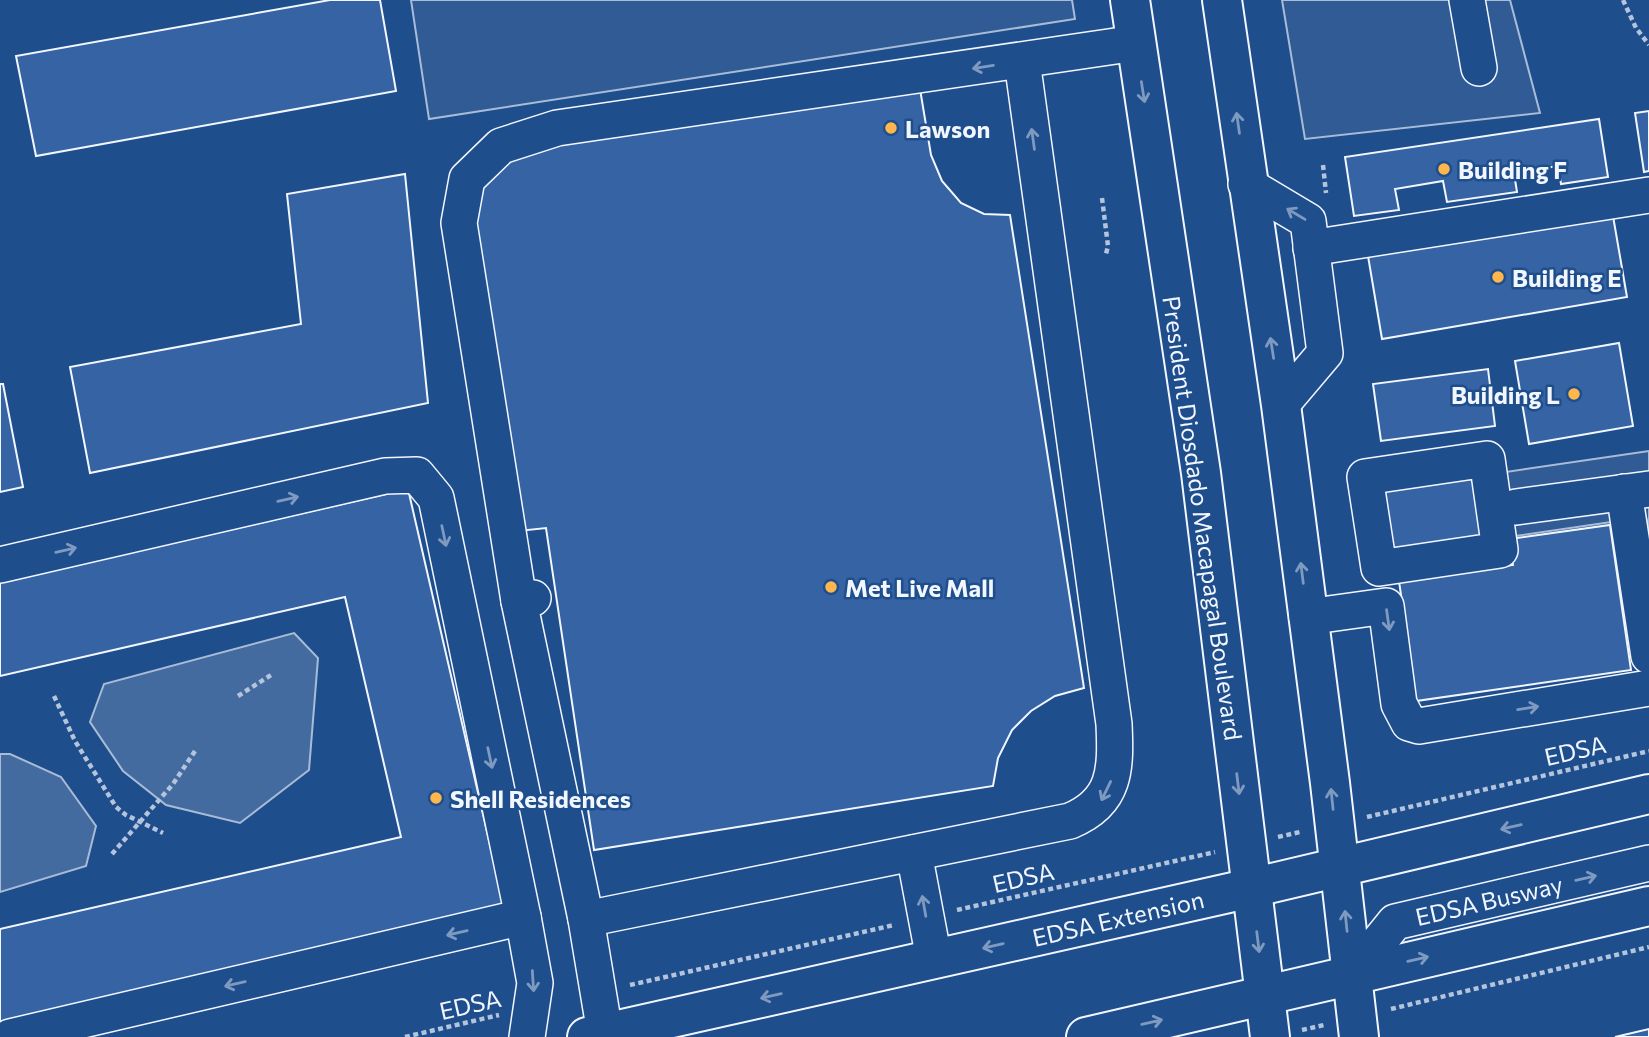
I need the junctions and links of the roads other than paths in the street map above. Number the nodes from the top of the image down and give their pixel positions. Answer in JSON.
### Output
{"nodes":[{"id":1,"x":1130,"y":0,"type":"edge"},
{"id":2,"x":1222,"y":0,"type":"edge"},
{"id":3,"x":1467,"y":0,"type":"edge"},
{"id":4,"x":1136,"y":43,"type":"junction"},
{"id":5,"x":1022,"y":61,"type":"junction"},
{"id":6,"x":1479,"y":68,"type":"dead end"},
{"id":7,"x":1246,"y":184,"type":"junction"},
{"id":8,"x":1649,"y":195,"type":"edge"},
{"id":9,"x":1311,"y":248,"type":"junction"},
{"id":10,"x":1281,"y":405,"type":"junction"},
{"id":11,"x":1365,"y":477,"type":"joint"},
{"id":12,"x":1637,"y":490,"type":"edge"},
{"id":13,"x":1516,"y":506,"type":"dead end"},
{"id":14,"x":0,"y":565,"type":"edge"},
{"id":15,"x":1643,"y":572,"type":"edge"},
{"id":16,"x":1307,"y":617,"type":"junction"},
{"id":17,"x":1649,"y":649,"type":"edge"},
{"id":18,"x":1649,"y":656,"type":"edge"},
{"id":19,"x":1649,"y":688,"type":"edge"},
{"id":20,"x":1649,"y":794,"type":"edge"},
{"id":21,"x":914,"y":853,"type":"junction"},
{"id":22,"x":1649,"y":863,"type":"edge"},
{"id":23,"x":1340,"y":867,"type":"junction"},
{"id":24,"x":1251,"y":888,"type":"junction"},
{"id":25,"x":1649,"y":906,"type":"edge"},
{"id":26,"x":523,"y":917,"type":"junction"},
{"id":27,"x":586,"y":919,"type":"junction"},
{"id":28,"x":934,"y":959,"type":"junction"},
{"id":29,"x":1352,"y":975,"type":"junction"},
{"id":30,"x":1265,"y":996,"type":"junction"},
{"id":31,"x":530,"y":1022,"type":"edge"},
{"id":32,"x":1358,"y":1027,"type":"edge"},
{"id":33,"x":1282,"y":1034,"type":"edge"},
{"id":34,"x":596,"y":1035,"type":"edge"},
{"id":35,"x":10,"y":1037,"type":"edge"},
{"id":36,"x":1086,"y":1037,"type":"edge"}],
"edges":[{"from":1,"to":4,"type":"main road","name":"President Diosdado Macapagal Boulevard"},
{"from":7,"to":2,"type":"main road","one_way":true},
{"from":3,"to":6,"type":"street"},
{"from":4,"to":5,"type":"street"},
{"from":4,"to":24,"type":"main road","name":"President Diosdado Macapagal Boulevard","one_way":true},
{"from":5,"to":21,"type":"street"},
{"from":5,"to":27,"type":"street","one_way":true},
{"from":9,"to":7,"type":"street","one_way":true},
{"from":10,"to":7,"type":"main road","one_way":true},
{"from":8,"to":9,"type":"street"},
{"from":9,"to":10,"type":"street"},
{"from":16,"to":10,"type":"main road","one_way":true},
{"from":11,"to":11,"type":"street"},
{"from":12,"to":13,"type":"street"},
{"from":12,"to":15,"type":"street"},
{"from":14,"to":26,"type":"street","one_way":true},
{"from":15,"to":17,"type":"street"},
{"from":16,"to":19,"type":"street","one_way":true},
{"from":23,"to":16,"type":"main road","one_way":true},
{"from":17,"to":18,"type":"street"},
{"from":20,"to":23,"type":"main road","name":"EDSA Extension","one_way":true},
{"from":21,"to":27,"type":"street"},
{"from":28,"to":21,"type":"street","one_way":true},
{"from":29,"to":22,"type":"street","name":"EDSA Busway","one_way":true},
{"from":23,"to":24,"type":"main road","name":"EDSA Extension"},
{"from":29,"to":23,"type":"main road","one_way":true},
{"from":24,"to":28,"type":"main road","name":"EDSA Extension","one_way":true},
{"from":24,"to":30,"type":"main road","name":"President Diosdado Macapagal Boulevard","one_way":true},
{"from":29,"to":25,"type":"main road","one_way":true},
{"from":26,"to":31,"type":"street","one_way":true},
{"from":26,"to":35,"type":"street","one_way":true},
{"from":27,"to":34,"type":"street"},
{"from":28,"to":34,"type":"main road","name":"EDSA Extension","one_way":true},
{"from":29,"to":30,"type":"main road"},
{"from":29,"to":32,"type":"main road"},
{"from":30,"to":33,"type":"main road","name":"President Diosdado Macapagal Boulevard"},
{"from":36,"to":30,"type":"main road","one_way":true}]}
